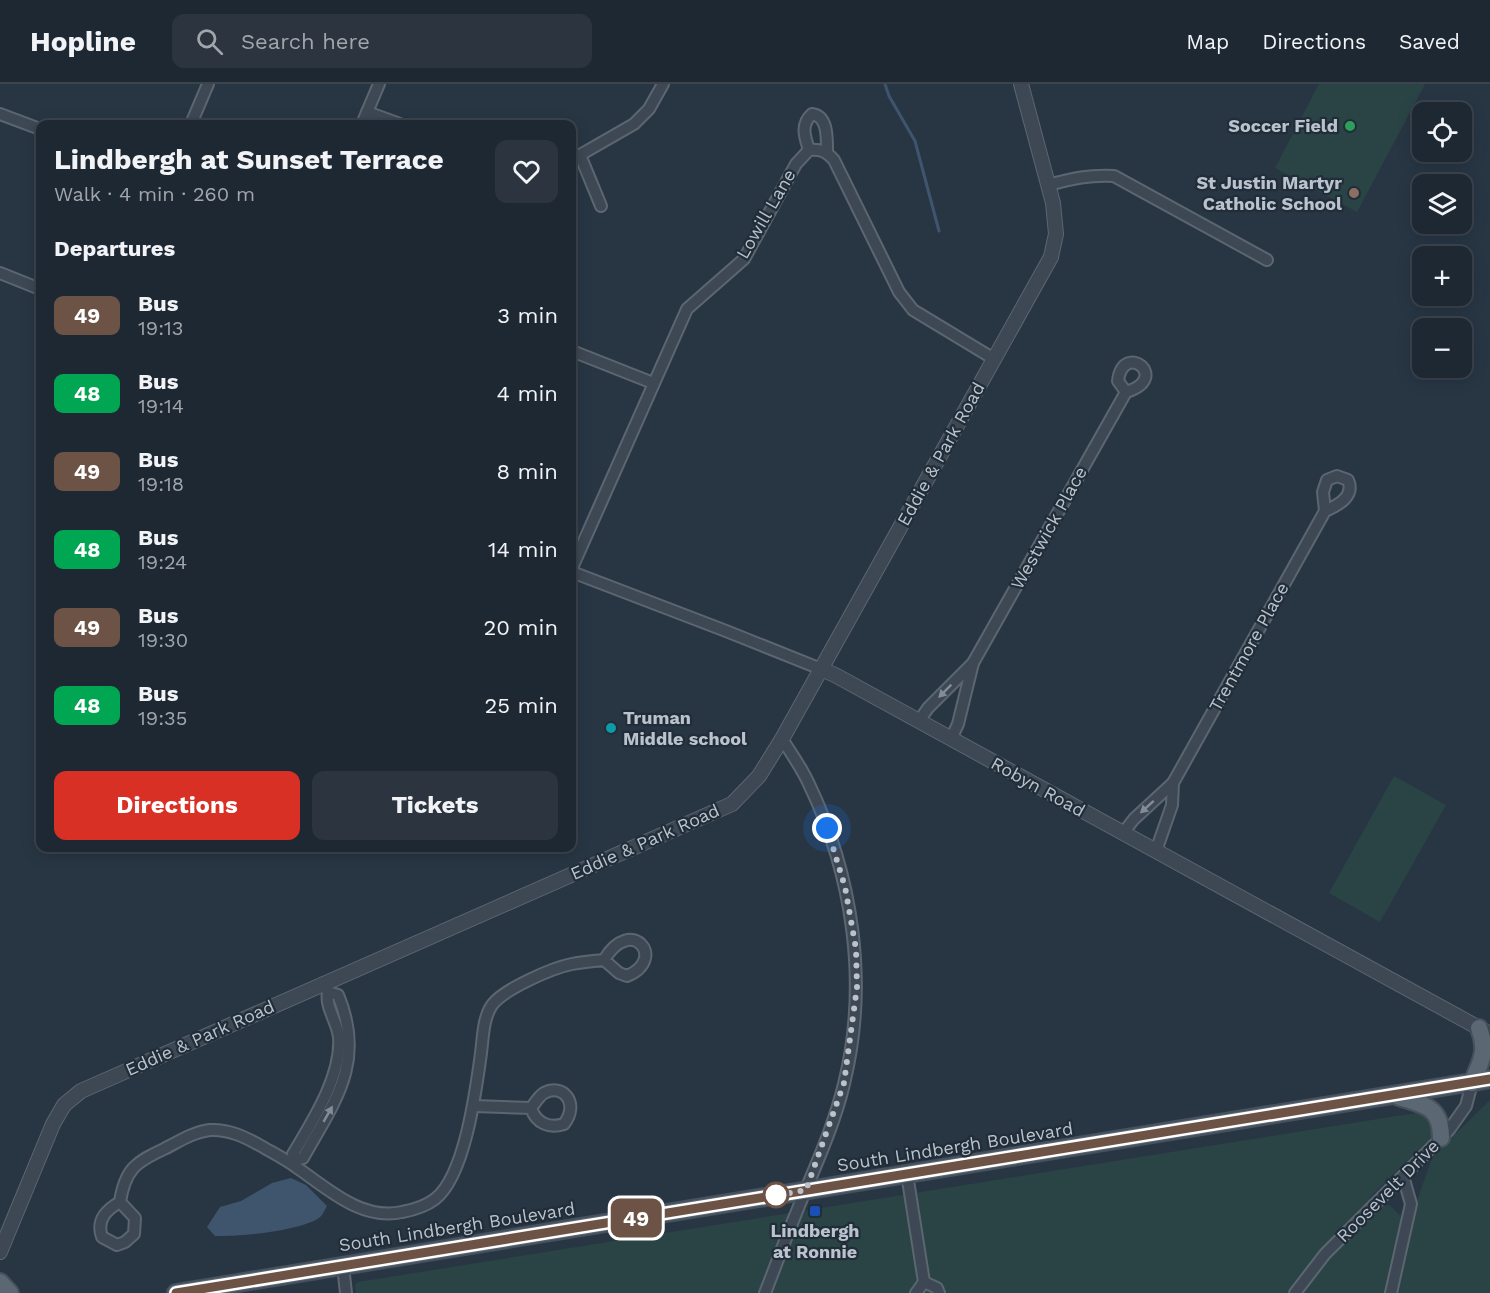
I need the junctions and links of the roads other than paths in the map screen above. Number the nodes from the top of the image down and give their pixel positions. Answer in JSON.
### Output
{"nodes":[{"id":1,"x":208,"y":84,"type":"edge"},
{"id":2,"x":379,"y":84,"type":"edge"},
{"id":3,"x":663,"y":84,"type":"edge"},
{"id":4,"x":1021,"y":84,"type":"edge"},
{"id":5,"x":367,"y":112,"type":"junction"},
{"id":6,"x":0,"y":114,"type":"edge"},
{"id":7,"x":193,"y":120,"type":"edge"},
{"id":8,"x":364,"y":120,"type":"edge"},
{"id":9,"x":389,"y":120,"type":"edge"},
{"id":10,"x":36,"y":128,"type":"edge"},
{"id":11,"x":809,"y":150,"type":"junction"},
{"id":12,"x":827,"y":152,"type":"junction"},
{"id":13,"x":576,"y":156,"type":"edge"},
{"id":14,"x":1049,"y":185,"type":"junction"},
{"id":15,"x":600,"y":206,"type":"dead end"},
{"id":16,"x":1267,"y":260,"type":"dead end"},
{"id":17,"x":0,"y":273,"type":"edge"},
{"id":18,"x":36,"y":287,"type":"edge"},
{"id":19,"x":576,"y":353,"type":"edge"},
{"id":20,"x":994,"y":360,"type":"junction"},
{"id":21,"x":652,"y":383,"type":"junction"},
{"id":22,"x":1126,"y":392,"type":"dead end"},
{"id":23,"x":1325,"y":510,"type":"dead end"},
{"id":24,"x":576,"y":561,"type":"edge"},
{"id":25,"x":576,"y":572,"type":"edge"},
{"id":26,"x":973,"y":663,"type":"junction"},
{"id":27,"x":821,"y":669,"type":"junction"},
{"id":28,"x":919,"y":721,"type":"junction"},
{"id":29,"x":951,"y":739,"type":"junction"},
{"id":30,"x":782,"y":740,"type":"junction"},
{"id":31,"x":1173,"y":783,"type":"junction"},
{"id":32,"x":1123,"y":833,"type":"junction"},
{"id":33,"x":1156,"y":851,"type":"junction"},
{"id":34,"x":604,"y":960,"type":"dead end"},
{"id":35,"x":326,"y":987,"type":"junction"},
{"id":36,"x":1485,"y":1031,"type":"edge"},
{"id":37,"x":1490,"y":1079,"type":"edge"},
{"id":38,"x":1472,"y":1083,"type":"junction"},
{"id":39,"x":1396,"y":1095,"type":"junction"},
{"id":40,"x":474,"y":1106,"type":"junction"},
{"id":41,"x":531,"y":1108,"type":"dead end"},
{"id":42,"x":1441,"y":1138,"type":"junction"},
{"id":43,"x":294,"y":1162,"type":"junction"},
{"id":44,"x":907,"y":1174,"type":"junction"},
{"id":45,"x":1403,"y":1176,"type":"junction"},
{"id":46,"x":806,"y":1190,"type":"junction"},
{"id":47,"x":120,"y":1202,"type":"dead end"},
{"id":48,"x":0,"y":1252,"type":"edge"},
{"id":49,"x":343,"y":1266,"type":"junction"},
{"id":50,"x":0,"y":1282,"type":"edge"},
{"id":51,"x":924,"y":1282,"type":"junction"},
{"id":52,"x":10,"y":1293,"type":"edge"},
{"id":53,"x":176,"y":1293,"type":"edge"},
{"id":54,"x":346,"y":1293,"type":"edge"},
{"id":55,"x":765,"y":1293,"type":"edge"},
{"id":56,"x":916,"y":1293,"type":"edge"},
{"id":57,"x":939,"y":1293,"type":"edge"},
{"id":58,"x":1295,"y":1293,"type":"edge"},
{"id":59,"x":1391,"y":1293,"type":"edge"}],
"edges":[{"from":1,"to":7,"type":"street"},
{"from":2,"to":5,"type":"street"},
{"from":3,"to":13,"type":"street"},
{"from":4,"to":14,"type":"street","name":"Eddie & Park Road"},
{"from":5,"to":8,"type":"street"},
{"from":5,"to":9,"type":"street"},
{"from":6,"to":10,"type":"street"},
{"from":11,"to":12,"type":"street","name":"Lowill Lane"},
{"from":11,"to":12,"type":"street"},
{"from":11,"to":21,"type":"street","name":"Lowill Lane"},
{"from":12,"to":20,"type":"street"},
{"from":13,"to":15,"type":"street"},
{"from":14,"to":16,"type":"street"},
{"from":14,"to":20,"type":"street","name":"Eddie & Park Road"},
{"from":17,"to":18,"type":"street"},
{"from":19,"to":21,"type":"street"},
{"from":20,"to":27,"type":"street","name":"Eddie & Park Road"},
{"from":21,"to":24,"type":"street","name":"Lowill Lane"},
{"from":22,"to":26,"type":"street","name":"Westwick Place"},
{"from":23,"to":31,"type":"street","name":"Trentmore Place"},
{"from":25,"to":27,"type":"street","name":"Robyn Road"},
{"from":26,"to":28,"type":"street","name":"Westwick Place","one_way":true},
{"from":26,"to":29,"type":"street","name":"Westwick Place"},
{"from":27,"to":28,"type":"street","name":"Robyn Road"},
{"from":27,"to":30,"type":"street","name":"Eddie & Park Road"},
{"from":28,"to":29,"type":"street","name":"Robyn Road"},
{"from":29,"to":32,"type":"street","name":"Robyn Road"},
{"from":30,"to":35,"type":"street","name":"Eddie & Park Road"},
{"from":30,"to":46,"type":"street"},
{"from":31,"to":32,"type":"street","name":"Trentmore Place","one_way":true},
{"from":31,"to":33,"type":"street","name":"Trentmore Place"},
{"from":32,"to":33,"type":"street","name":"Robyn Road"},
{"from":33,"to":36,"type":"street","name":"Robyn Road"},
{"from":34,"to":40,"type":"street"},
{"from":35,"to":43,"type":"street"},
{"from":35,"to":48,"type":"street","name":"Eddie & Park Road"},
{"from":36,"to":38,"type":"main road"},
{"from":37,"to":38,"type":"main road","name":"South Lindbergh Boulevard"},
{"from":38,"to":39,"type":"main road","name":"South Lindbergh Boulevard"},
{"from":38,"to":42,"type":"street","name":"Roosevelt Drive"},
{"from":39,"to":42,"type":"main road"},
{"from":39,"to":44,"type":"main road","name":"South Lindbergh Boulevard"},
{"from":40,"to":41,"type":"street"},
{"from":40,"to":43,"type":"street"},
{"from":42,"to":45,"type":"street","name":"Roosevelt Drive"},
{"from":43,"to":47,"type":"street"},
{"from":44,"to":46,"type":"main road","name":"South Lindbergh Boulevard"},
{"from":44,"to":51,"type":"street"},
{"from":45,"to":58,"type":"street","name":"Roosevelt Drive"},
{"from":45,"to":59,"type":"street"},
{"from":46,"to":49,"type":"main road","name":"South Lindbergh Boulevard"},
{"from":46,"to":55,"type":"street"},
{"from":49,"to":53,"type":"main road","name":"South Lindbergh Boulevard"},
{"from":49,"to":54,"type":"street"},
{"from":50,"to":52,"type":"main road"},
{"from":51,"to":56,"type":"street"},
{"from":51,"to":57,"type":"street"}]}
